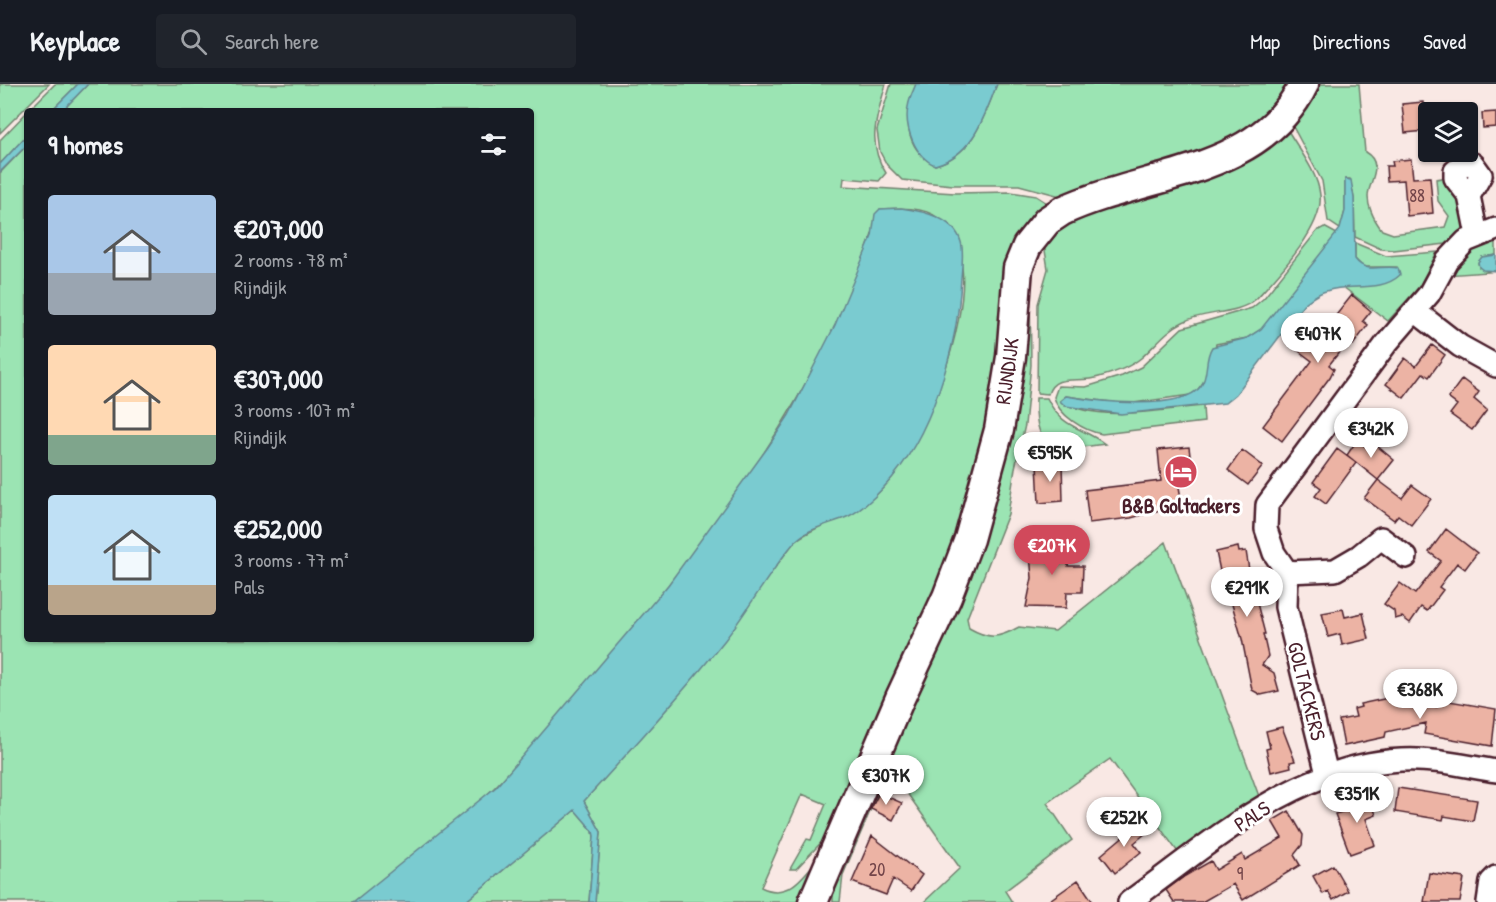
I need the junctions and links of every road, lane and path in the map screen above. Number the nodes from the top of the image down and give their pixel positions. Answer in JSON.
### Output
{"nodes":[{"id":1,"x":1304,"y":84,"type":"edge"},
{"id":2,"x":1468,"y":196,"type":"dead end"},
{"id":3,"x":1486,"y":232,"type":"edge"},
{"id":4,"x":1415,"y":311,"type":"junction"},
{"id":5,"x":1496,"y":366,"type":"edge"},
{"id":6,"x":1406,"y":557,"type":"dead end"},
{"id":7,"x":1287,"y":572,"type":"junction"},
{"id":8,"x":1496,"y":771,"type":"edge"},
{"id":9,"x":1327,"y":774,"type":"junction"},
{"id":10,"x":826,"y":870,"type":"junction"},
{"id":11,"x":1496,"y":877,"type":"edge"},
{"id":12,"x":813,"y":902,"type":"edge"},
{"id":13,"x":830,"y":902,"type":"edge"},
{"id":14,"x":1129,"y":902,"type":"edge"},
{"id":15,"x":1488,"y":902,"type":"edge"}],
"edges":[{"from":1,"to":10,"type":"street","name":"RIJNDIJK"},
{"from":2,"to":3,"type":"street"},
{"from":3,"to":4,"type":"street"},
{"from":4,"to":5,"type":"street"},
{"from":4,"to":7,"type":"street"},
{"from":6,"to":7,"type":"street"},
{"from":7,"to":9,"type":"street","name":"GOLTACKERS"},
{"from":8,"to":9,"type":"street","name":"PALS"},
{"from":9,"to":14,"type":"street","name":"PALS"},
{"from":10,"to":12,"type":"street","name":"RIJNDIJK"},
{"from":10,"to":13,"type":"street"},
{"from":11,"to":15,"type":"street"}]}
